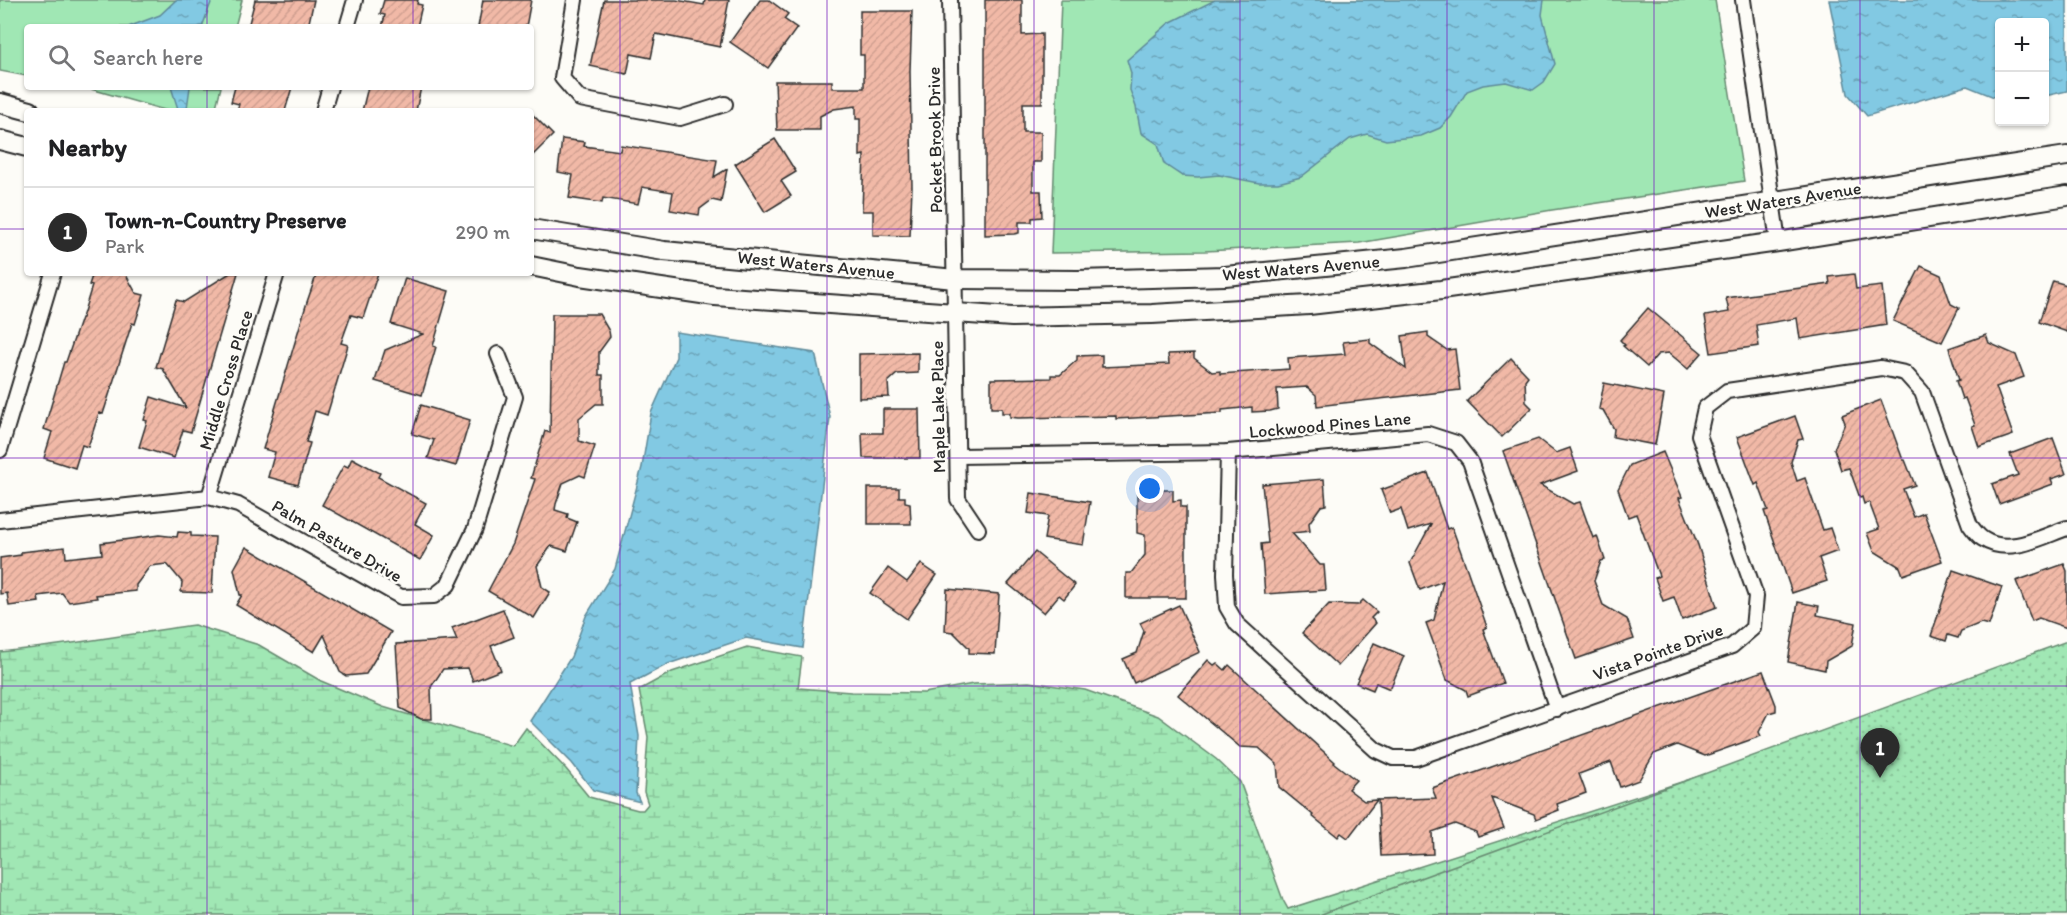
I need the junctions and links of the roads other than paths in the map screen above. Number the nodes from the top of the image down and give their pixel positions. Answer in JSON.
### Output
{"nodes":[{"id":1,"x":355,"y":0,"type":"edge"},
{"id":2,"x":575,"y":0,"type":"edge"},
{"id":3,"x":950,"y":0,"type":"edge"},
{"id":4,"x":1743,"y":0,"type":"edge"},
{"id":5,"x":348,"y":24,"type":"edge"},
{"id":6,"x":329,"y":90,"type":"edge"},
{"id":7,"x":0,"y":104,"type":"edge"},
{"id":8,"x":725,"y":104,"type":"dead end"},
{"id":9,"x":324,"y":108,"type":"edge"},
{"id":10,"x":24,"y":110,"type":"edge"},
{"id":11,"x":0,"y":140,"type":"edge"},
{"id":12,"x":24,"y":146,"type":"edge"},
{"id":13,"x":2067,"y":156,"type":"edge"},
{"id":14,"x":2067,"y":196,"type":"edge"},
{"id":15,"x":1772,"y":202,"type":"junction"},
{"id":16,"x":534,"y":229,"type":"edge"},
{"id":17,"x":1778,"y":242,"type":"junction"},
{"id":18,"x":534,"y":267,"type":"edge"},
{"id":19,"x":52,"y":276,"type":"edge"},
{"id":20,"x":276,"y":276,"type":"edge"},
{"id":21,"x":955,"y":279,"type":"junction"},
{"id":22,"x":954,"y":313,"type":"junction"},
{"id":23,"x":498,"y":354,"type":"dead end"},
{"id":24,"x":0,"y":450,"type":"edge"},
{"id":25,"x":1228,"y":452,"type":"junction"},
{"id":26,"x":958,"y":456,"type":"junction"},
{"id":27,"x":209,"y":497,"type":"junction"},
{"id":28,"x":0,"y":520,"type":"edge"},
{"id":29,"x":2067,"y":528,"type":"edge"},
{"id":30,"x":978,"y":529,"type":"dead end"},
{"id":31,"x":1557,"y":709,"type":"junction"}],
"edges":[{"from":1,"to":5,"type":"street"},
{"from":2,"to":8,"type":"street"},
{"from":3,"to":21,"type":"street","name":"Pocket Brook Drive"},
{"from":4,"to":15,"type":"street"},
{"from":6,"to":9,"type":"street"},
{"from":7,"to":10,"type":"street"},
{"from":11,"to":12,"type":"street"},
{"from":13,"to":15,"type":"street","name":"West Waters Avenue"},
{"from":14,"to":17,"type":"street","name":"West Waters Avenue"},
{"from":15,"to":17,"type":"street"},
{"from":15,"to":21,"type":"street","name":"West Waters Avenue"},
{"from":16,"to":21,"type":"street","name":"West Waters Avenue"},
{"from":17,"to":22,"type":"street","name":"West Waters Avenue"},
{"from":18,"to":22,"type":"street","name":"West Waters Avenue"},
{"from":19,"to":24,"type":"street"},
{"from":20,"to":27,"type":"street","name":"Middle Cross Place"},
{"from":21,"to":22,"type":"street","name":"Maple Lake Place"},
{"from":22,"to":26,"type":"street","name":"Maple Lake Place"},
{"from":23,"to":27,"type":"street","name":"Palm Pasture Drive"},
{"from":25,"to":26,"type":"street","name":"Lockwood Pines Lane"},
{"from":25,"to":31,"type":"street","name":"Lockwood Pines Lane"},
{"from":25,"to":31,"type":"street","name":"Vista Pointe Drive"},
{"from":26,"to":30,"type":"street","name":"Maple Lake Place"},
{"from":27,"to":28,"type":"street","name":"Palm Pasture Drive"},
{"from":29,"to":31,"type":"street","name":"Vista Pointe Drive"}]}
